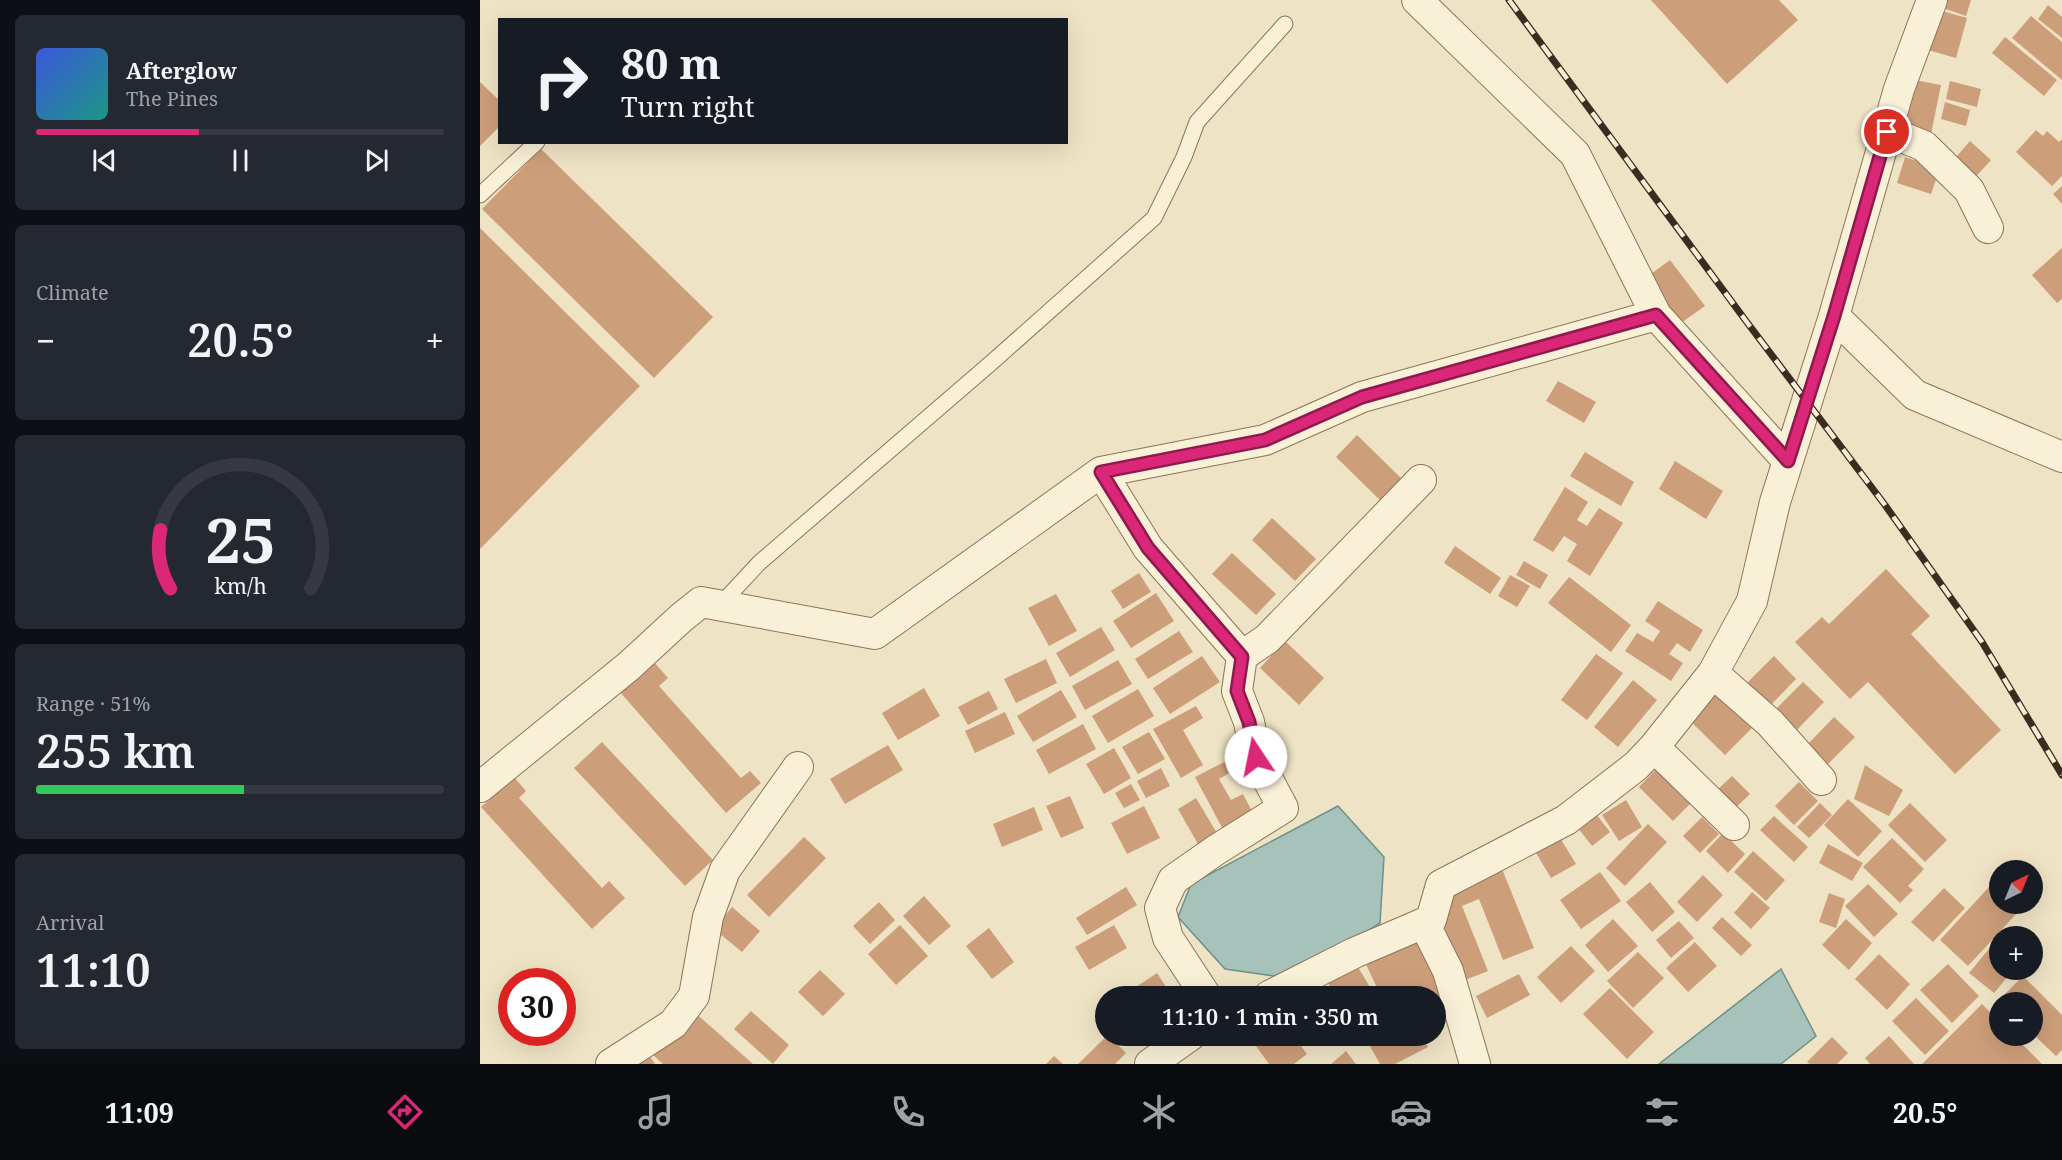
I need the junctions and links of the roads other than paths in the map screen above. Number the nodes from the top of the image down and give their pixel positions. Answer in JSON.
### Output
{"nodes":[{"id":1,"x":1417,"y":0,"type":"edge"},
{"id":2,"x":1932,"y":0,"type":"edge"},
{"id":3,"x":1285,"y":24,"type":"dead end"},
{"id":4,"x":1887,"y":132,"type":"junction"},
{"id":5,"x":535,"y":144,"type":"edge"},
{"id":6,"x":480,"y":195,"type":"edge"},
{"id":7,"x":1988,"y":228,"type":"dead end"},
{"id":8,"x":1656,"y":315,"type":"junction"},
{"id":9,"x":1834,"y":316,"type":"junction"},
{"id":10,"x":2062,"y":457,"type":"edge"},
{"id":11,"x":1788,"y":461,"type":"junction"},
{"id":12,"x":1101,"y":472,"type":"junction"},
{"id":13,"x":1422,"y":480,"type":"dead end"},
{"id":14,"x":720,"y":605,"type":"junction"},
{"id":15,"x":1242,"y":657,"type":"junction"},
{"id":16,"x":1713,"y":673,"type":"junction"},
{"id":17,"x":1654,"y":747,"type":"junction"},
{"id":18,"x":798,"y":767,"type":"dead end"},
{"id":19,"x":1821,"y":780,"type":"dead end"},
{"id":20,"x":480,"y":787,"type":"edge"},
{"id":21,"x":1734,"y":825,"type":"dead end"},
{"id":22,"x":1424,"y":923,"type":"junction"},
{"id":23,"x":1199,"y":986,"type":"edge"},
{"id":24,"x":1289,"y":986,"type":"edge"},
{"id":25,"x":1175,"y":1046,"type":"edge"},
{"id":26,"x":611,"y":1064,"type":"edge"},
{"id":27,"x":1150,"y":1064,"type":"edge"},
{"id":28,"x":1475,"y":1064,"type":"edge"}],
"edges":[{"from":1,"to":8,"type":"street"},
{"from":2,"to":4,"type":"street"},
{"from":3,"to":14,"type":"lane"},
{"from":4,"to":7,"type":"street"},
{"from":4,"to":9,"type":"street"},
{"from":5,"to":6,"type":"lane"},
{"from":8,"to":11,"type":"street"},
{"from":8,"to":12,"type":"street"},
{"from":9,"to":10,"type":"street"},
{"from":9,"to":11,"type":"street"},
{"from":11,"to":16,"type":"street"},
{"from":12,"to":14,"type":"street"},
{"from":12,"to":15,"type":"street"},
{"from":13,"to":15,"type":"street"},
{"from":14,"to":20,"type":"street"},
{"from":15,"to":23,"type":"street"},
{"from":16,"to":17,"type":"street"},
{"from":16,"to":19,"type":"street"},
{"from":17,"to":21,"type":"street"},
{"from":17,"to":22,"type":"street"},
{"from":18,"to":26,"type":"street"},
{"from":22,"to":24,"type":"street"},
{"from":22,"to":28,"type":"street"},
{"from":25,"to":27,"type":"street"}]}
